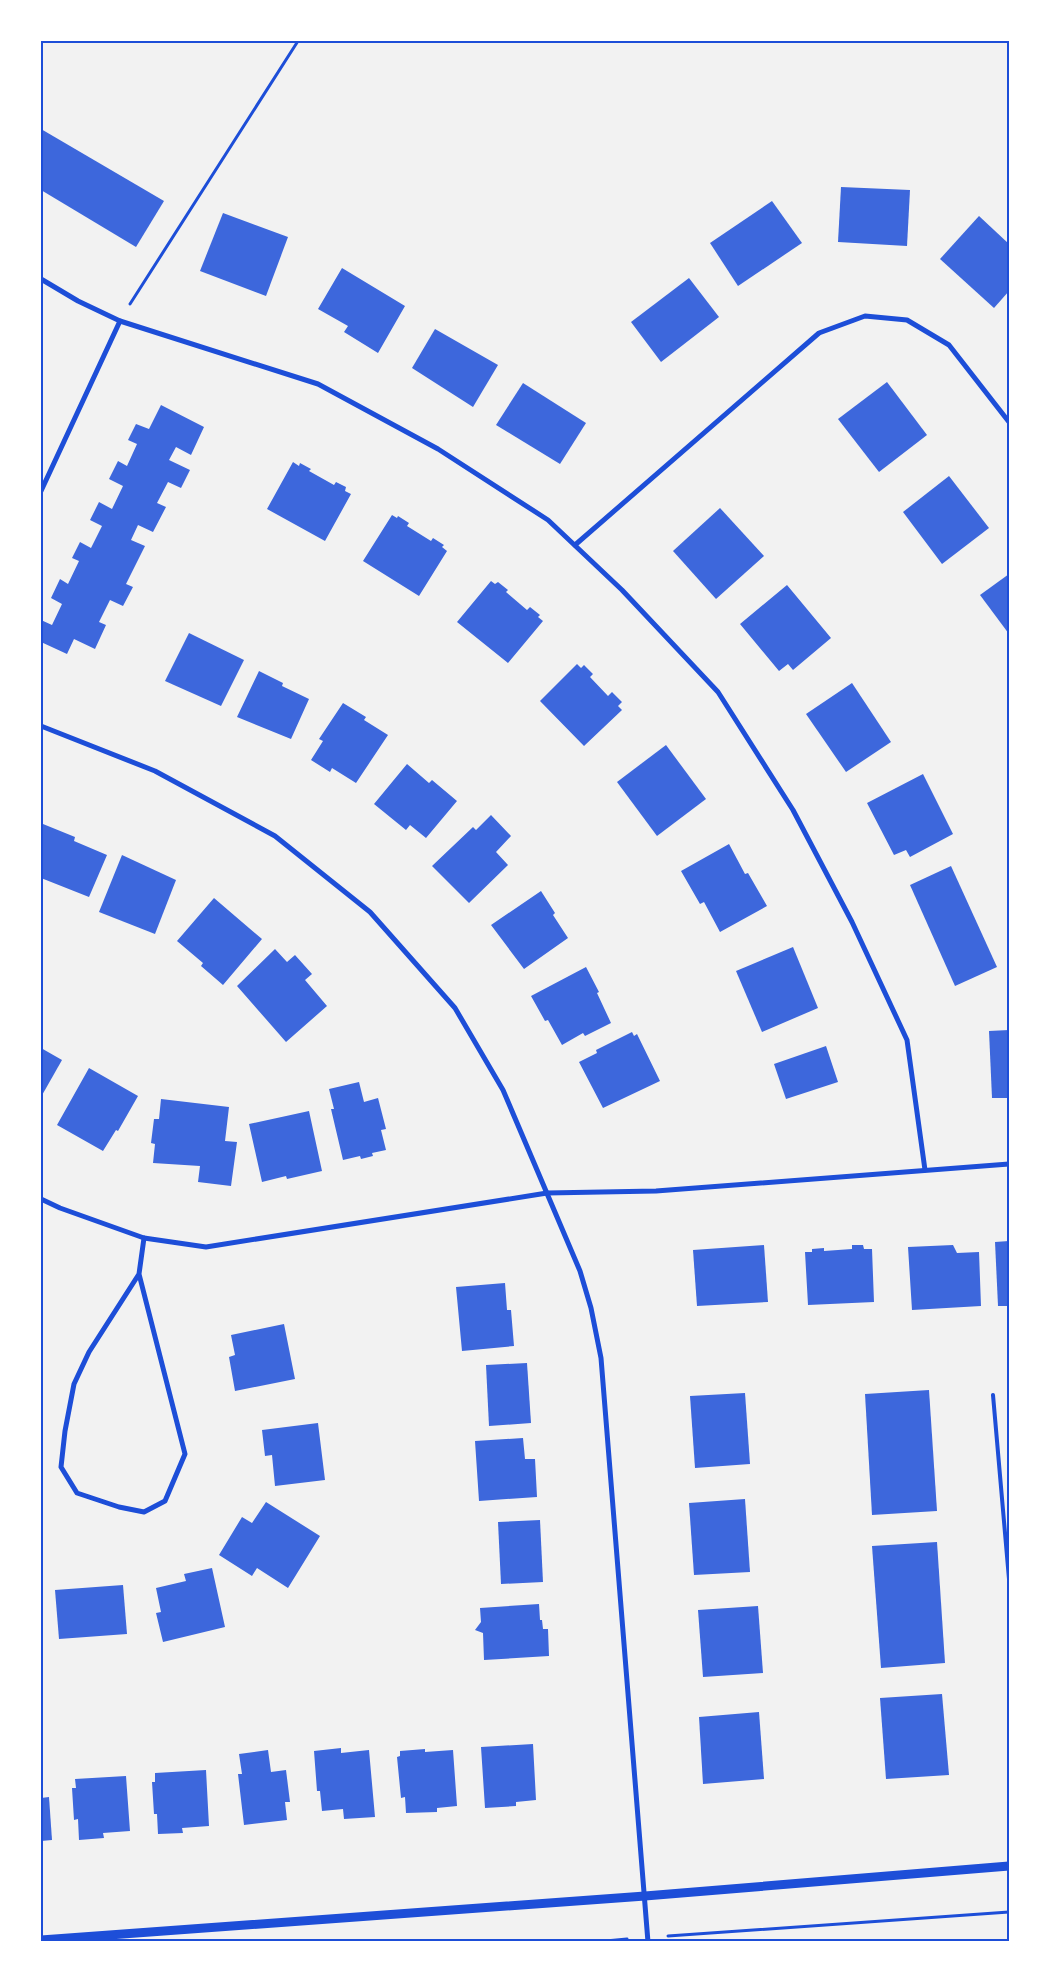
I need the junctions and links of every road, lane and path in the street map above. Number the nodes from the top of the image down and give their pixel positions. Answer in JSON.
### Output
{"nodes":[{"id":1,"x":298,"y":41,"type":"edge"},
{"id":2,"x":41,"y":278,"type":"edge"},
{"id":3,"x":120,"y":321,"type":"junction"},
{"id":4,"x":1009,"y":422,"type":"edge"},
{"id":5,"x":41,"y":491,"type":"edge"},
{"id":6,"x":575,"y":545,"type":"junction"},
{"id":7,"x":41,"y":726,"type":"edge"},
{"id":8,"x":1009,"y":1164,"type":"edge"},
{"id":9,"x":924,"y":1170,"type":"junction"},
{"id":10,"x":547,"y":1193,"type":"junction"},
{"id":11,"x":41,"y":1199,"type":"edge"},
{"id":12,"x":144,"y":1238,"type":"junction"},
{"id":13,"x":139,"y":1274,"type":"junction"},
{"id":14,"x":993,"y":1395,"type":"dead end"},
{"id":15,"x":1009,"y":1579,"type":"edge"},
{"id":16,"x":1009,"y":1866,"type":"edge"},
{"id":17,"x":645,"y":1896,"type":"junction"},
{"id":18,"x":1009,"y":1912,"type":"edge"},
{"id":19,"x":41,"y":1940,"type":"edge"},
{"id":20,"x":648,"y":1940,"type":"edge"},
{"id":21,"x":595,"y":1942,"type":"edge"}],
"edges":[{"from":1,"to":3,"type":"path"},
{"from":2,"to":3,"type":"street"},
{"from":3,"to":5,"type":"street"},
{"from":3,"to":6,"type":"street"},
{"from":4,"to":6,"type":"street"},
{"from":6,"to":9,"type":"street"},
{"from":7,"to":10,"type":"street"},
{"from":8,"to":9,"type":"street"},
{"from":9,"to":10,"type":"street"},
{"from":10,"to":12,"type":"street"},
{"from":10,"to":17,"type":"street"},
{"from":11,"to":12,"type":"street"},
{"from":12,"to":13,"type":"street"},
{"from":13,"to":13,"type":"street"},
{"from":14,"to":15,"type":"lane"},
{"from":16,"to":17,"type":"street"},
{"from":17,"to":19,"type":"street"},
{"from":17,"to":20,"type":"street"},
{"from":18,"to":20,"type":"path"},
{"from":20,"to":21,"type":"path"}]}
